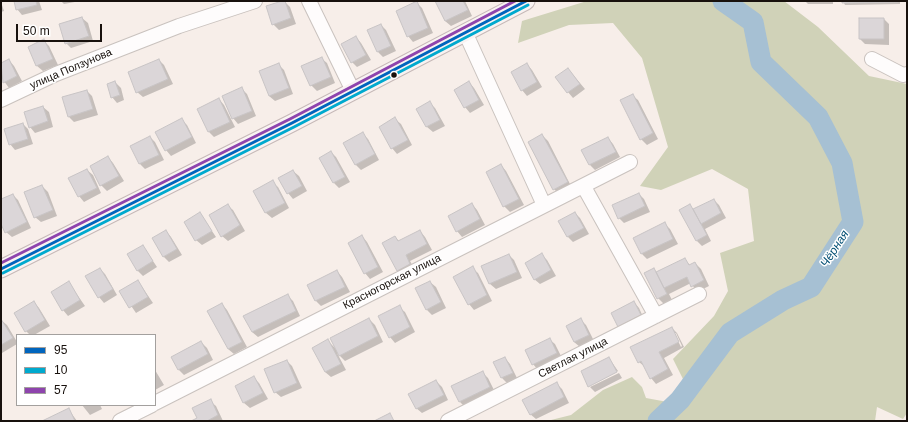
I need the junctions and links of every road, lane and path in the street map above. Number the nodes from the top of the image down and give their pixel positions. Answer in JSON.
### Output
{"nodes":[{"id":1,"x":255,"y":1,"type":"edge"},
{"id":2,"x":309,"y":1,"type":"edge"},
{"id":3,"x":526,"y":1,"type":"edge"},
{"id":4,"x":465,"y":32,"type":"junction"},
{"id":5,"x":872,"y":59,"type":"dead end"},
{"id":6,"x":907,"y":74,"type":"edge"},
{"id":7,"x":353,"y":91,"type":"junction"},
{"id":8,"x":1,"y":100,"type":"edge"},
{"id":9,"x":630,"y":162,"type":"dead end"},
{"id":10,"x":584,"y":187,"type":"junction"},
{"id":11,"x":544,"y":205,"type":"junction"},
{"id":12,"x":1,"y":269,"type":"edge"},
{"id":13,"x":699,"y":294,"type":"dead end"},
{"id":14,"x":656,"y":316,"type":"junction"},
{"id":15,"x":156,"y":402,"type":"edge"},
{"id":16,"x":150,"y":406,"type":"edge"},
{"id":17,"x":120,"y":421,"type":"edge"},
{"id":18,"x":448,"y":421,"type":"edge"}],
"edges":[{"from":1,"to":8,"type":"street","name":"улица Ползунова"},
{"from":2,"to":7,"type":"street"},
{"from":3,"to":4,"type":"main road"},
{"from":4,"to":7,"type":"main road"},
{"from":4,"to":11,"type":"street"},
{"from":5,"to":6,"type":"street"},
{"from":7,"to":12,"type":"main road"},
{"from":9,"to":10,"type":"street","name":"Красногорская улица"},
{"from":10,"to":11,"type":"street","name":"Красногорская улица"},
{"from":10,"to":14,"type":"street"},
{"from":11,"to":15,"type":"street","name":"Красногорская улица"},
{"from":13,"to":14,"type":"street","name":"Светлая улица"},
{"from":14,"to":18,"type":"street","name":"Светлая улица"},
{"from":16,"to":17,"type":"street"}]}
